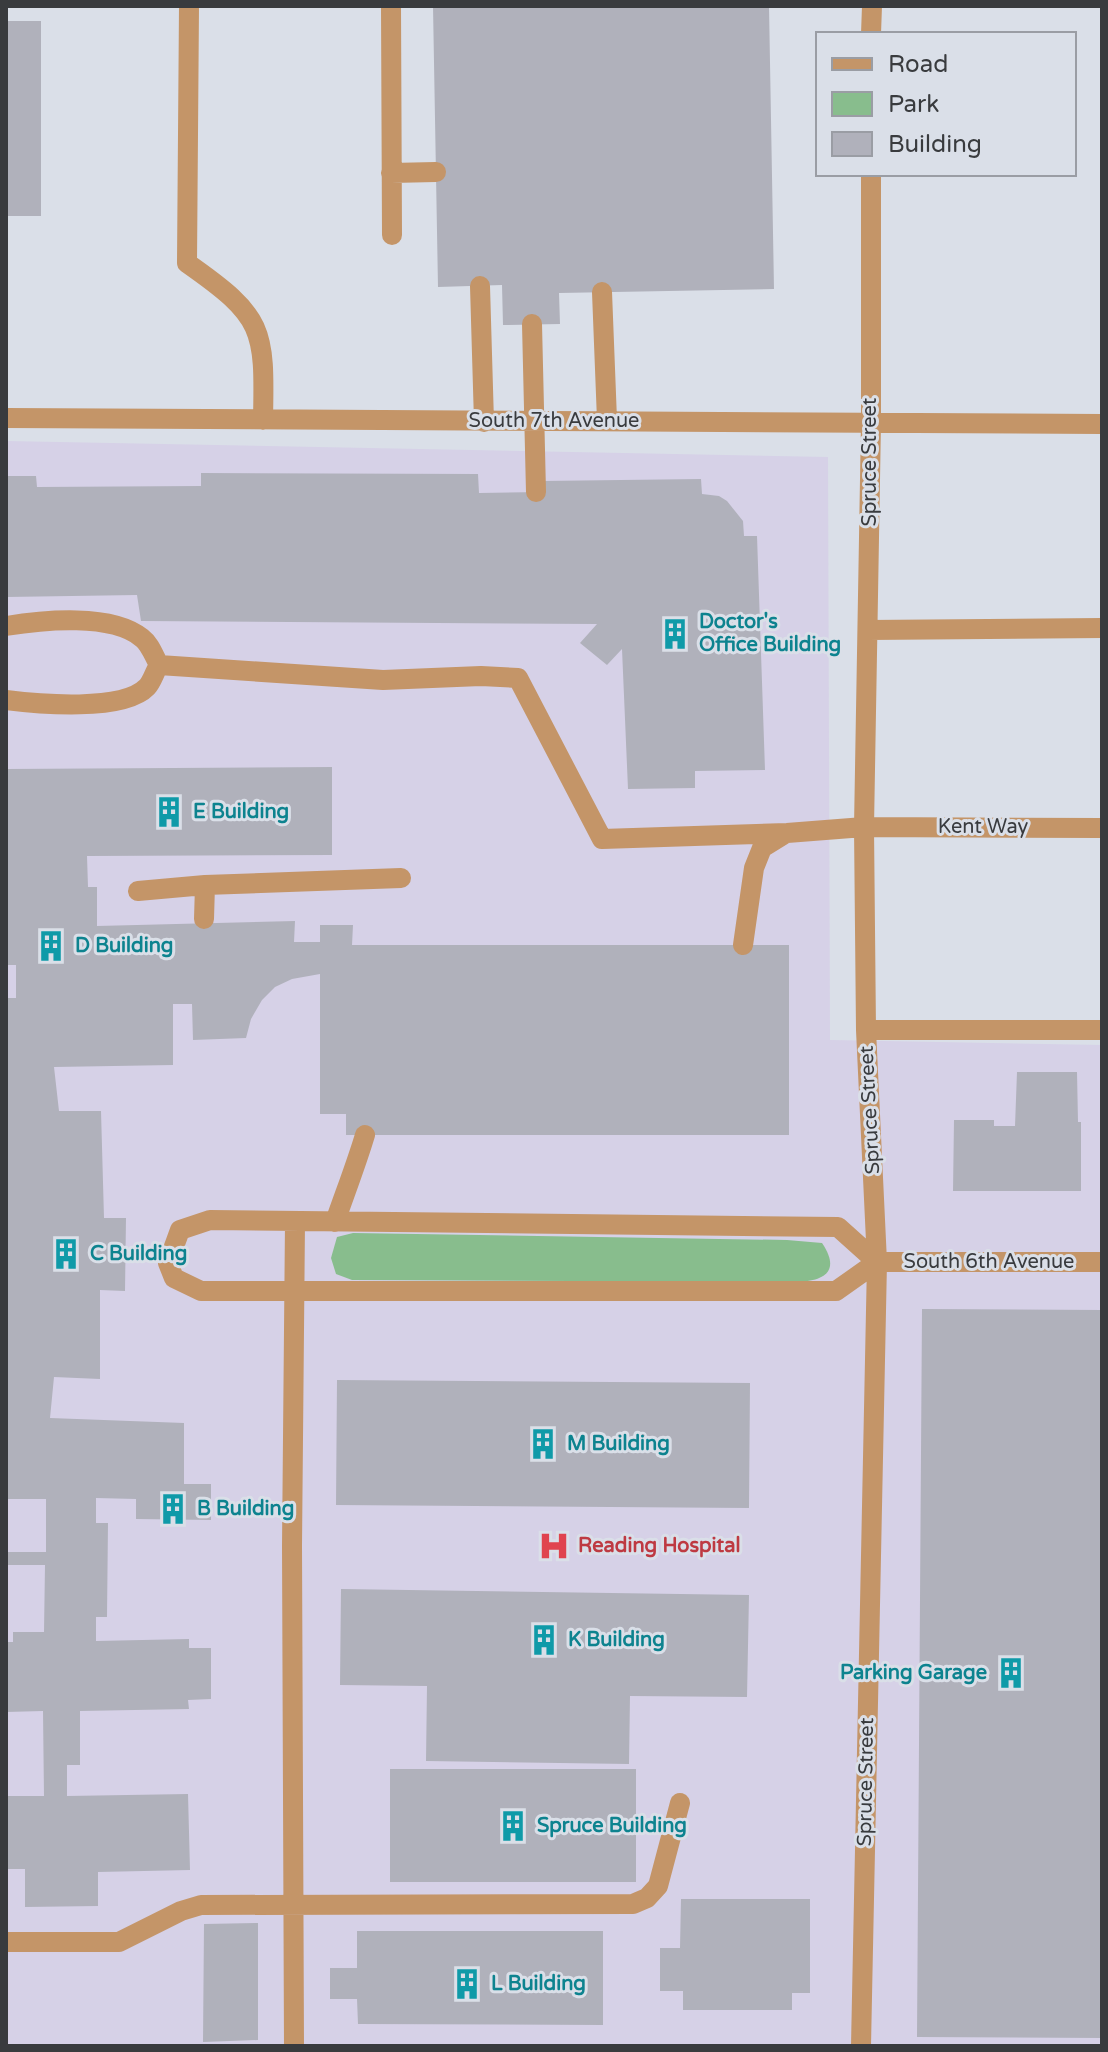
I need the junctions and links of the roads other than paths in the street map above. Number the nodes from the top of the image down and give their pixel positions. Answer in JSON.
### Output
{"nodes":[{"id":1,"x":189,"y":6,"type":"edge"},
{"id":2,"x":391,"y":6,"type":"edge"},
{"id":3,"x":872,"y":6,"type":"edge"},
{"id":4,"x":871,"y":32,"type":"edge"},
{"id":5,"x":436,"y":172,"type":"dead end"},
{"id":6,"x":391,"y":173,"type":"junction"},
{"id":7,"x":871,"y":176,"type":"edge"},
{"id":8,"x":392,"y":235,"type":"dead end"},
{"id":9,"x":480,"y":286,"type":"dead end"},
{"id":10,"x":602,"y":292,"type":"dead end"},
{"id":11,"x":532,"y":324,"type":"dead end"},
{"id":12,"x":6,"y":418,"type":"edge"},
{"id":13,"x":263,"y":420,"type":"junction"},
{"id":14,"x":607,"y":420,"type":"junction"},
{"id":15,"x":484,"y":422,"type":"junction"},
{"id":16,"x":871,"y":422,"type":"junction"},
{"id":17,"x":1102,"y":424,"type":"edge"},
{"id":18,"x":536,"y":492,"type":"dead end"},
{"id":19,"x":6,"y":626,"type":"edge"},
{"id":20,"x":1102,"y":628,"type":"edge"},
{"id":21,"x":868,"y":630,"type":"junction"},
{"id":22,"x":159,"y":665,"type":"junction"},
{"id":23,"x":6,"y":700,"type":"edge"},
{"id":24,"x":864,"y":827,"type":"junction"},
{"id":25,"x":1102,"y":828,"type":"edge"},
{"id":26,"x":787,"y":833,"type":"junction"},
{"id":27,"x":401,"y":878,"type":"dead end"},
{"id":28,"x":205,"y":885,"type":"junction"},
{"id":29,"x":138,"y":891,"type":"dead end"},
{"id":30,"x":204,"y":919,"type":"dead end"},
{"id":31,"x":743,"y":945,"type":"dead end"},
{"id":32,"x":866,"y":1030,"type":"junction"},
{"id":33,"x":1102,"y":1030,"type":"edge"},
{"id":34,"x":365,"y":1135,"type":"dead end"},
{"id":35,"x":295,"y":1222,"type":"junction"},
{"id":36,"x":335,"y":1222,"type":"junction"},
{"id":37,"x":877,"y":1262,"type":"junction"},
{"id":38,"x":1102,"y":1262,"type":"edge"},
{"id":39,"x":294,"y":1293,"type":"junction"},
{"id":40,"x":680,"y":1803,"type":"dead end"},
{"id":41,"x":294,"y":1906,"type":"junction"},
{"id":42,"x":6,"y":1942,"type":"edge"},
{"id":43,"x":294,"y":2046,"type":"edge"},
{"id":44,"x":861,"y":2046,"type":"edge"}],
"edges":[{"from":1,"to":13,"type":"street"},
{"from":2,"to":6,"type":"street"},
{"from":3,"to":4,"type":"street"},
{"from":5,"to":6,"type":"street"},
{"from":6,"to":8,"type":"street"},
{"from":7,"to":16,"type":"street","name":"Spruce Street"},
{"from":9,"to":15,"type":"street"},
{"from":10,"to":14,"type":"street"},
{"from":11,"to":18,"type":"street"},
{"from":12,"to":13,"type":"street","name":"South 7th Avenue"},
{"from":13,"to":15,"type":"street","name":"South 7th Avenue"},
{"from":14,"to":15,"type":"street","name":"South 7th Avenue"},
{"from":14,"to":16,"type":"street","name":"South 7th Avenue"},
{"from":16,"to":17,"type":"street","name":"South 7th Avenue"},
{"from":16,"to":21,"type":"street","name":"Spruce Street"},
{"from":19,"to":22,"type":"street"},
{"from":20,"to":21,"type":"street"},
{"from":21,"to":24,"type":"street","name":"Spruce Street"},
{"from":22,"to":23,"type":"street"},
{"from":22,"to":26,"type":"street","name":"Kent Way"},
{"from":24,"to":25,"type":"street","name":"Kent Way"},
{"from":24,"to":26,"type":"street","name":"Kent Way"},
{"from":24,"to":32,"type":"street","name":"Spruce Street"},
{"from":26,"to":31,"type":"street"},
{"from":27,"to":28,"type":"street"},
{"from":28,"to":29,"type":"street"},
{"from":28,"to":30,"type":"street"},
{"from":32,"to":33,"type":"street"},
{"from":32,"to":37,"type":"street","name":"Spruce Street"},
{"from":34,"to":36,"type":"street"},
{"from":35,"to":36,"type":"street"},
{"from":35,"to":39,"type":"street"},
{"from":35,"to":39,"type":"street"},
{"from":36,"to":37,"type":"street"},
{"from":37,"to":38,"type":"street","name":"South 6th Avenue"},
{"from":37,"to":39,"type":"street"},
{"from":37,"to":44,"type":"street","name":"Spruce Street"},
{"from":39,"to":41,"type":"street"},
{"from":40,"to":41,"type":"street"},
{"from":41,"to":42,"type":"street"},
{"from":41,"to":43,"type":"street"}]}
